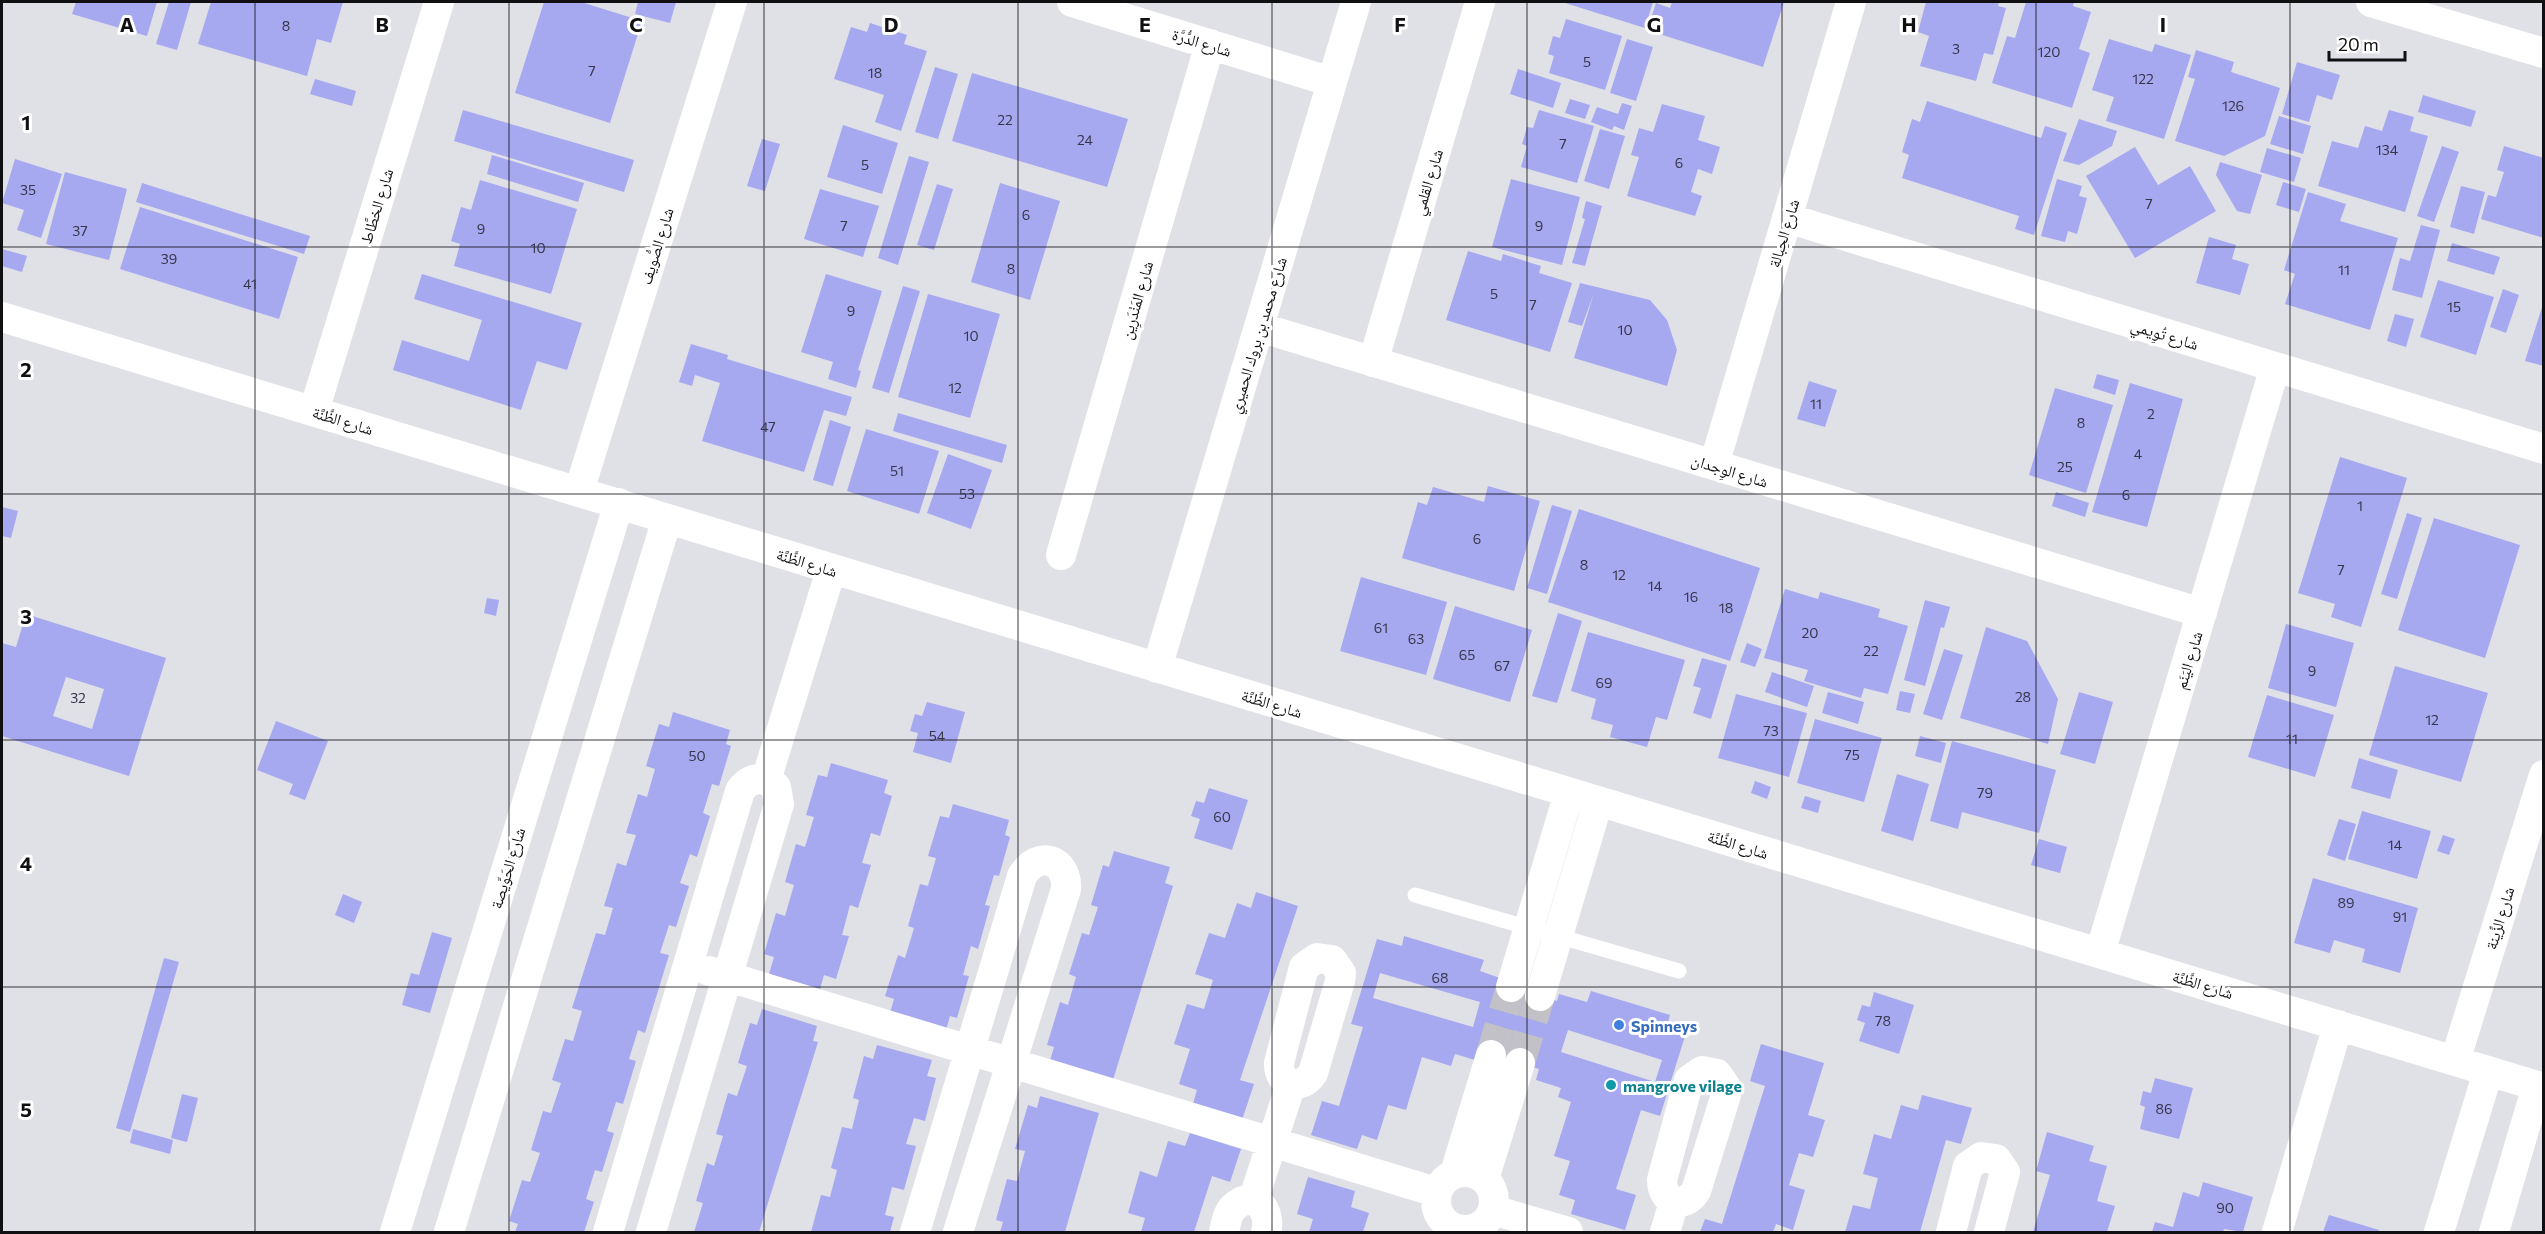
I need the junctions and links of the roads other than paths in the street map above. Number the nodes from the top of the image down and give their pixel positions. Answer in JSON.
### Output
{"nodes":[{"id":1,"x":439,"y":2,"type":"edge"},
{"id":2,"x":732,"y":2,"type":"edge"},
{"id":3,"x":1072,"y":2,"type":"edge"},
{"id":4,"x":1356,"y":2,"type":"edge"},
{"id":5,"x":1480,"y":2,"type":"edge"},
{"id":6,"x":1851,"y":2,"type":"edge"},
{"id":7,"x":2371,"y":2,"type":"edge"},
{"id":8,"x":1210,"y":44,"type":"junction"},
{"id":9,"x":2544,"y":53,"type":"edge"},
{"id":10,"x":1332,"y":82,"type":"junction"},
{"id":11,"x":1787,"y":218,"type":"junction"},
{"id":12,"x":2,"y":317,"type":"edge"},
{"id":13,"x":1259,"y":327,"type":"junction"},
{"id":14,"x":1373,"y":362,"type":"junction"},
{"id":15,"x":2275,"y":367,"type":"junction"},
{"id":16,"x":314,"y":411,"type":"junction"},
{"id":17,"x":2544,"y":449,"type":"edge"},
{"id":18,"x":1714,"y":465,"type":"junction"},
{"id":19,"x":579,"y":491,"type":"junction"},
{"id":20,"x":619,"y":503,"type":"junction"},
{"id":21,"x":668,"y":519,"type":"junction"},
{"id":22,"x":1061,"y":555,"type":"dead end"},
{"id":23,"x":831,"y":570,"type":"junction"},
{"id":24,"x":2202,"y":613,"type":"junction"},
{"id":25,"x":1157,"y":668,"type":"junction"},
{"id":26,"x":2544,"y":775,"type":"edge"},
{"id":27,"x":766,"y":780,"type":"junction"},
{"id":28,"x":1569,"y":793,"type":"junction"},
{"id":29,"x":1598,"y":802,"type":"junction"},
{"id":30,"x":1415,"y":895,"type":"dead end"},
{"id":31,"x":1528,"y":928,"type":"junction"},
{"id":32,"x":1558,"y":936,"type":"junction"},
{"id":33,"x":2100,"y":953,"type":"junction"},
{"id":34,"x":689,"y":965,"type":"junction"},
{"id":35,"x":1679,"y":972,"type":"dead end"},
{"id":36,"x":727,"y":977,"type":"junction"},
{"id":37,"x":1511,"y":987,"type":"tunnel mouth"},
{"id":38,"x":1540,"y":996,"type":"tunnel mouth"},
{"id":39,"x":2338,"y":1025,"type":"junction"},
{"id":40,"x":970,"y":1050,"type":"junction"},
{"id":41,"x":1491,"y":1054,"type":"tunnel mouth"},
{"id":42,"x":2456,"y":1061,"type":"junction"},
{"id":43,"x":1011,"y":1063,"type":"junction"},
{"id":44,"x":1520,"y":1064,"type":"tunnel mouth"},
{"id":45,"x":2488,"y":1072,"type":"junction"},
{"id":46,"x":1291,"y":1084,"type":"dead end"},
{"id":47,"x":2540,"y":1087,"type":"edge"},
{"id":48,"x":1272,"y":1142,"type":"junction"},
{"id":49,"x":1484,"y":1179,"type":"junction"},
{"id":50,"x":1253,"y":1201,"type":"junction"},
{"id":51,"x":1674,"y":1202,"type":"dead end"},
{"id":52,"x":1443,"y":1204,"type":"edge"},
{"id":53,"x":1493,"y":1210,"type":"junction"},
{"id":54,"x":1468,"y":1231,"type":"edge"},
{"id":55,"x":395,"y":1233,"type":"edge"},
{"id":56,"x":449,"y":1233,"type":"edge"},
{"id":57,"x":608,"y":1233,"type":"edge"},
{"id":58,"x":651,"y":1233,"type":"edge"},
{"id":59,"x":915,"y":1233,"type":"edge"},
{"id":60,"x":958,"y":1233,"type":"edge"},
{"id":61,"x":1224,"y":1233,"type":"edge"},
{"id":62,"x":1266,"y":1233,"type":"edge"},
{"id":63,"x":1568,"y":1233,"type":"edge"},
{"id":64,"x":1665,"y":1233,"type":"edge"},
{"id":65,"x":1951,"y":1233,"type":"edge"},
{"id":66,"x":1989,"y":1233,"type":"edge"},
{"id":67,"x":2277,"y":1233,"type":"edge"},
{"id":68,"x":2439,"y":1233,"type":"edge"},
{"id":69,"x":2494,"y":1233,"type":"edge"}],
"edges":[{"from":1,"to":16,"type":"street","name":"شارع الخطَّاط"},
{"from":2,"to":19,"type":"street","name":"شارع الصُّويف"},
{"from":3,"to":8,"type":"street","name":"شارع الدُّرَّة"},
{"from":4,"to":10,"type":"street","name":"شارع محمد بن بروك الحميري"},
{"from":5,"to":14,"type":"street","name":"شارع القلمي"},
{"from":6,"to":11,"type":"street","name":"شارع الحِبالة"},
{"from":7,"to":9,"type":"street"},
{"from":8,"to":10,"type":"street","name":"شارع الدُّرَّة"},
{"from":8,"to":22,"type":"street","name":"شارع المَنْدَرِين"},
{"from":10,"to":13,"type":"street","name":"شارع محمد بن بروك الحميري"},
{"from":11,"to":15,"type":"street","name":"شارع تُوِيمي"},
{"from":11,"to":18,"type":"street","name":"شارع الحِبالة"},
{"from":12,"to":16,"type":"street","name":"شارع الظَّنَّة"},
{"from":13,"to":14,"type":"street","name":"شارع الوِجدان"},
{"from":13,"to":25,"type":"street","name":"شارع محمد بن بروك الحميري"},
{"from":14,"to":18,"type":"street","name":"شارع الوِجدان"},
{"from":15,"to":17,"type":"street","name":"شارع تُوِيمي"},
{"from":15,"to":24,"type":"street","name":"شارع اليَنَم"},
{"from":16,"to":19,"type":"street","name":"شارع الظَّنَّة"},
{"from":18,"to":24,"type":"street","name":"شارع الوِجدان"},
{"from":19,"to":20,"type":"street","name":"شارع الظَّنَّة"},
{"from":20,"to":21,"type":"street","name":"شارع الظَّنَّة"},
{"from":20,"to":55,"type":"street","name":"شارع الحَوِّيصة"},
{"from":21,"to":23,"type":"street","name":"شارع الظَّنَّة"},
{"from":21,"to":56,"type":"street"},
{"from":23,"to":25,"type":"street","name":"شارع الظَّنَّة"},
{"from":23,"to":27,"type":"street"},
{"from":24,"to":33,"type":"street","name":"شارع اليَنَم"},
{"from":25,"to":28,"type":"street","name":"شارع الظَّنَّة"},
{"from":26,"to":42,"type":"street","name":"شارع الزِّينة"},
{"from":27,"to":34,"type":"street"},
{"from":27,"to":36,"type":"street"},
{"from":28,"to":29,"type":"street","name":"شارع الظَّنَّة"},
{"from":28,"to":31,"type":"street"},
{"from":29,"to":32,"type":"street"},
{"from":29,"to":33,"type":"street","name":"شارع الظَّنَّة"},
{"from":30,"to":31,"type":"lane"},
{"from":31,"to":32,"type":"lane"},
{"from":31,"to":37,"type":"street"},
{"from":32,"to":35,"type":"lane"},
{"from":32,"to":38,"type":"street"},
{"from":33,"to":39,"type":"street","name":"شارع الظَّنَّة"},
{"from":34,"to":36,"type":"street"},
{"from":34,"to":57,"type":"street"},
{"from":36,"to":40,"type":"street"},
{"from":36,"to":58,"type":"street"},
{"from":39,"to":42,"type":"street","name":"شارع الظَّنَّة"},
{"from":39,"to":67,"type":"street"},
{"from":40,"to":43,"type":"street"},
{"from":40,"to":43,"type":"street"},
{"from":40,"to":59,"type":"street"},
{"from":41,"to":52,"type":"street"},
{"from":42,"to":45,"type":"street","name":"شارع الظَّنَّة"},
{"from":43,"to":48,"type":"street"},
{"from":43,"to":60,"type":"street"},
{"from":44,"to":49,"type":"street"},
{"from":45,"to":47,"type":"street","name":"شارع الظَّنَّة"},
{"from":45,"to":68,"type":"street"},
{"from":46,"to":48,"type":"street"},
{"from":47,"to":69,"type":"street"},
{"from":48,"to":50,"type":"street"},
{"from":48,"to":52,"type":"street"},
{"from":49,"to":52,"type":"street"},
{"from":49,"to":53,"type":"street"},
{"from":50,"to":61,"type":"street"},
{"from":50,"to":62,"type":"street"},
{"from":51,"to":64,"type":"street"},
{"from":52,"to":54,"type":"street"},
{"from":53,"to":54,"type":"street"},
{"from":53,"to":63,"type":"street"},
{"from":65,"to":66,"type":"street"}]}
